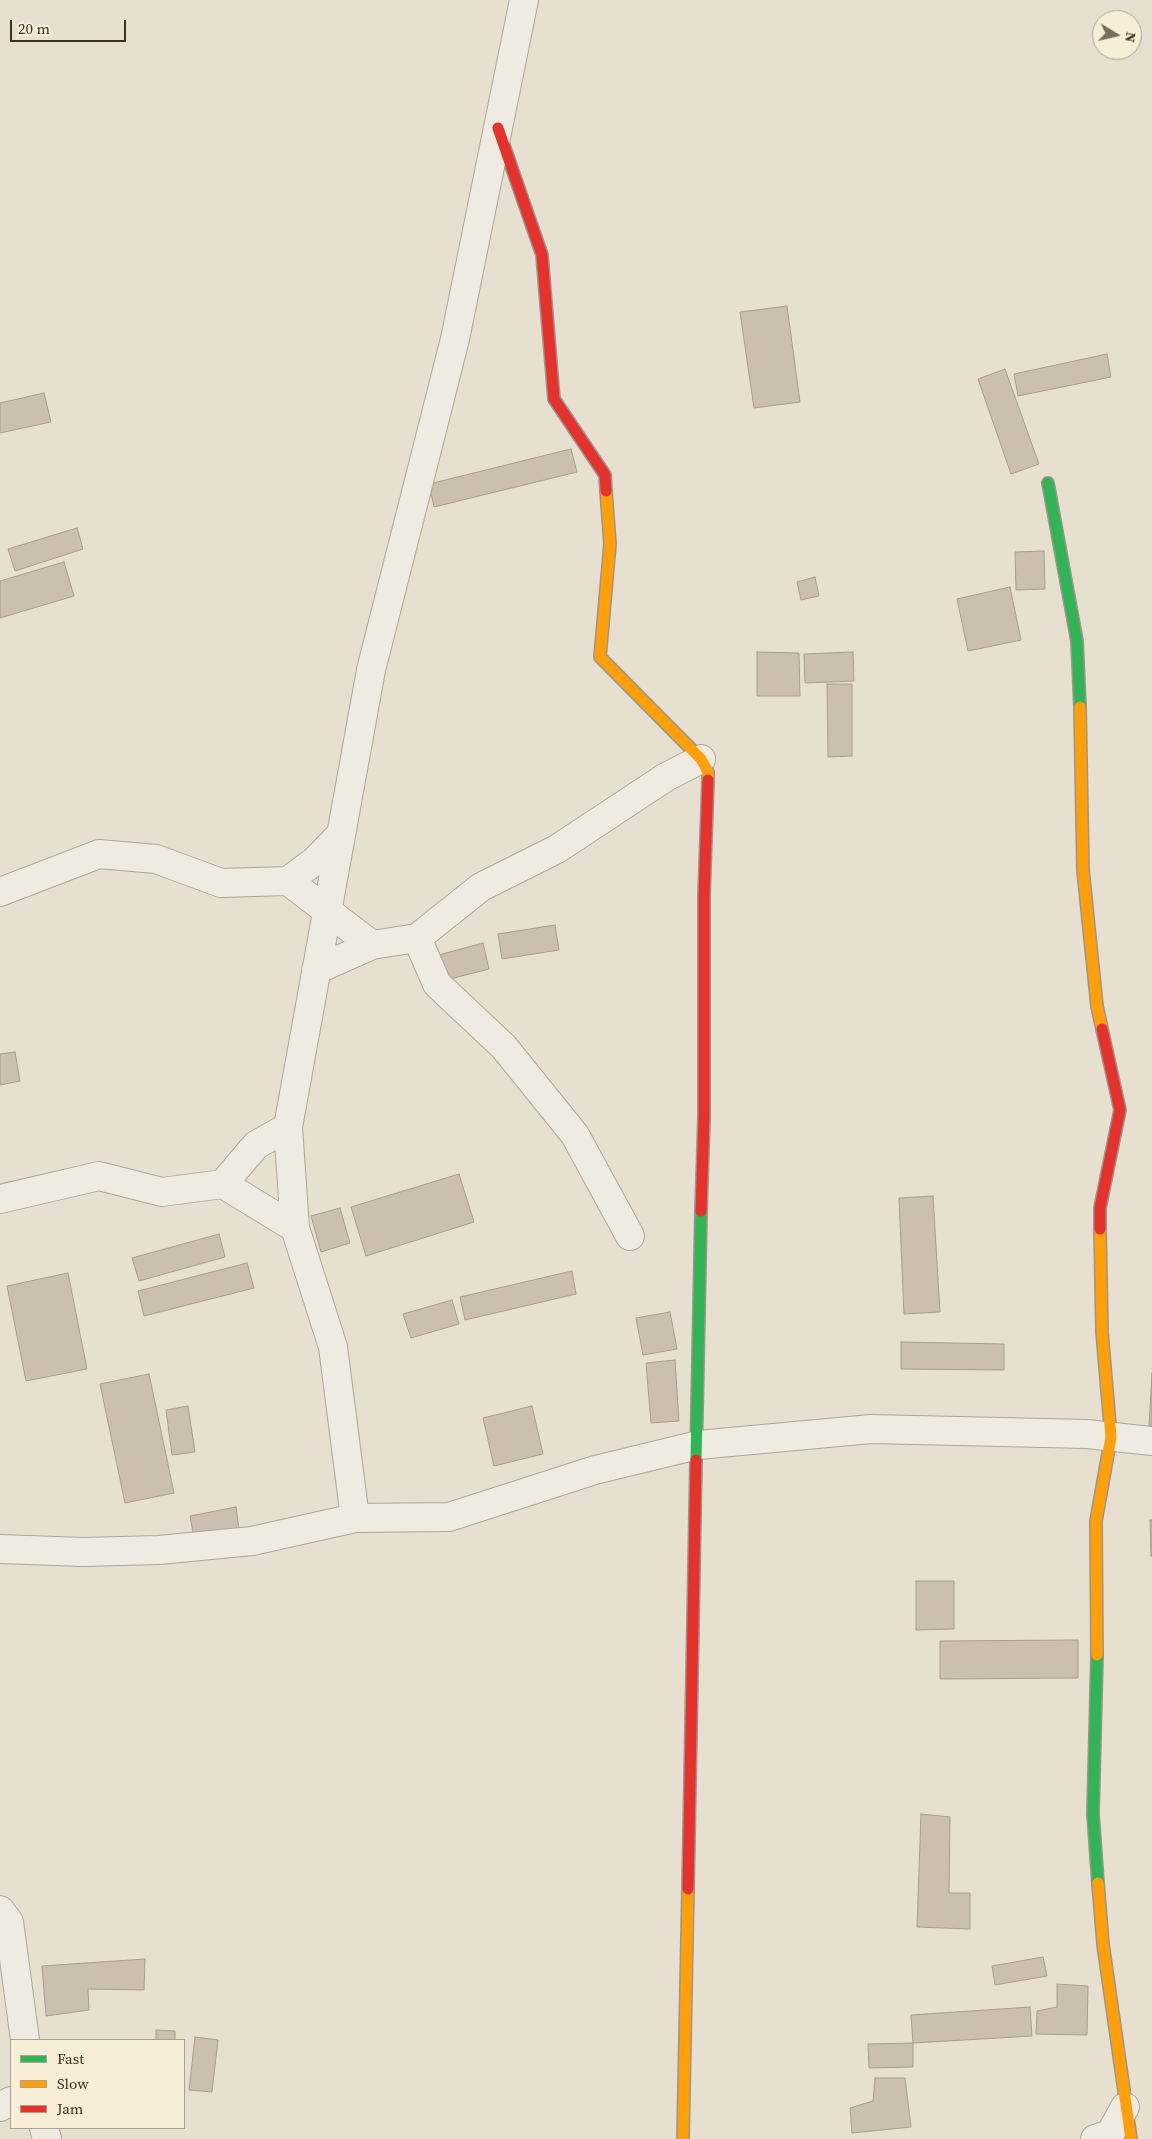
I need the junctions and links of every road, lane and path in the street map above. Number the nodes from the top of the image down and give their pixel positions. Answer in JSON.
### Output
{"nodes":[{"id":1,"x":524,"y":0,"type":"edge"},
{"id":2,"x":498,"y":128,"type":"junction"},
{"id":3,"x":1048,"y":482,"type":"dead end"},
{"id":4,"x":701,"y":759,"type":"junction"},
{"id":5,"x":341,"y":834,"type":"junction"},
{"id":6,"x":288,"y":881,"type":"junction"},
{"id":7,"x":0,"y":892,"type":"edge"},
{"id":8,"x":327,"y":909,"type":"junction"},
{"id":9,"x":417,"y":938,"type":"junction"},
{"id":10,"x":372,"y":945,"type":"junction"},
{"id":11,"x":316,"y":970,"type":"junction"},
{"id":12,"x":288,"y":1127,"type":"junction"},
{"id":13,"x":223,"y":1184,"type":"junction"},
{"id":14,"x":0,"y":1200,"type":"edge"},
{"id":15,"x":295,"y":1228,"type":"junction"},
{"id":16,"x":630,"y":1236,"type":"dead end"},
{"id":17,"x":1111,"y":1437,"type":"junction"},
{"id":18,"x":1152,"y":1441,"type":"edge"},
{"id":19,"x":696,"y":1446,"type":"junction"},
{"id":20,"x":355,"y":1518,"type":"junction"},
{"id":21,"x":0,"y":1550,"type":"edge"},
{"id":22,"x":3,"y":1922,"type":"edge"},
{"id":23,"x":25,"y":2039,"type":"edge"},
{"id":24,"x":1125,"y":2108,"type":"junction"},
{"id":25,"x":683,"y":2139,"type":"edge"},
{"id":26,"x":1095,"y":2139,"type":"edge"},
{"id":27,"x":1131,"y":2139,"type":"edge"}],
"edges":[{"from":1,"to":2,"type":"street"},
{"from":2,"to":4,"type":"street"},
{"from":2,"to":5,"type":"street"},
{"from":3,"to":17,"type":"street"},
{"from":4,"to":9,"type":"street"},
{"from":4,"to":19,"type":"street"},
{"from":5,"to":6,"type":"street"},
{"from":5,"to":8,"type":"street"},
{"from":6,"to":7,"type":"street"},
{"from":6,"to":8,"type":"street"},
{"from":8,"to":10,"type":"street"},
{"from":8,"to":11,"type":"street"},
{"from":9,"to":10,"type":"street"},
{"from":9,"to":16,"type":"street"},
{"from":10,"to":11,"type":"street"},
{"from":11,"to":12,"type":"street"},
{"from":12,"to":13,"type":"street"},
{"from":12,"to":15,"type":"street"},
{"from":13,"to":14,"type":"street"},
{"from":13,"to":15,"type":"street"},
{"from":15,"to":20,"type":"street"},
{"from":17,"to":18,"type":"street"},
{"from":17,"to":19,"type":"street"},
{"from":17,"to":24,"type":"street"},
{"from":19,"to":20,"type":"street"},
{"from":19,"to":25,"type":"street"},
{"from":20,"to":21,"type":"street"},
{"from":22,"to":23,"type":"street"},
{"from":24,"to":26,"type":"street"},
{"from":24,"to":27,"type":"street"}]}
